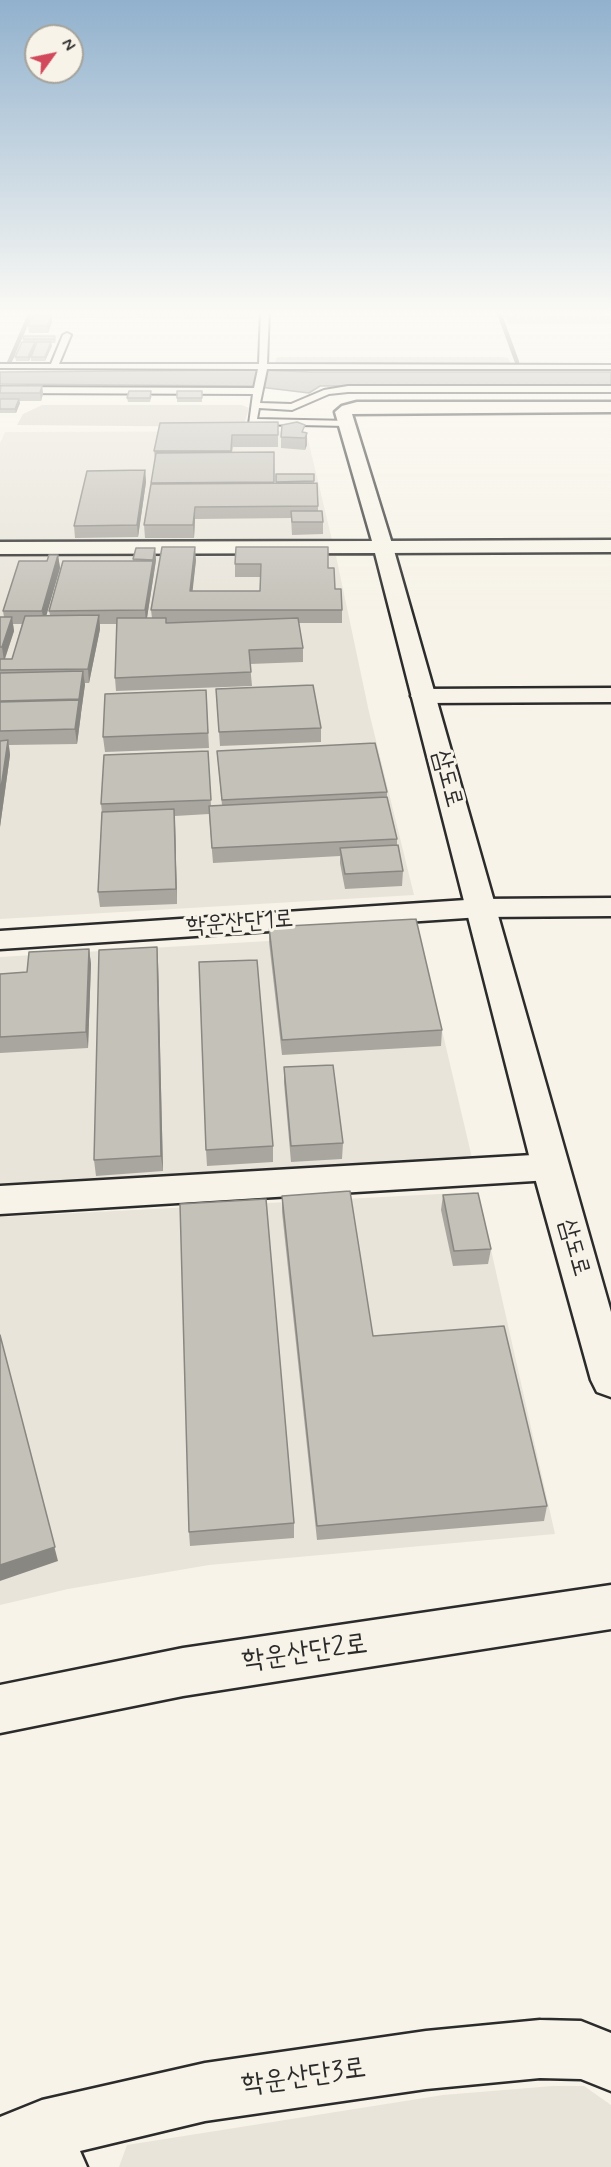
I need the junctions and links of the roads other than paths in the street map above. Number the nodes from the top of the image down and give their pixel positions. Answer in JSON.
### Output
{"nodes":[{"id":1,"x":254,"y":411,"type":"edge"},
{"id":2,"x":345,"y":411,"type":"edge"},
{"id":3,"x":347,"y":423,"type":"junction"},
{"id":4,"x":611,"y":546,"type":"edge"},
{"id":5,"x":383,"y":547,"type":"junction"},
{"id":6,"x":0,"y":549,"type":"edge"},
{"id":7,"x":611,"y":695,"type":"edge"},
{"id":8,"x":423,"y":696,"type":"junction"},
{"id":9,"x":481,"y":908,"type":"junction"},
{"id":10,"x":611,"y":908,"type":"edge"},
{"id":11,"x":0,"y":940,"type":"edge"},
{"id":12,"x":550,"y":1167,"type":"junction"},
{"id":13,"x":0,"y":1200,"type":"edge"},
{"id":14,"x":611,"y":1380,"type":"edge"},
{"id":15,"x":611,"y":1607,"type":"edge"},
{"id":16,"x":0,"y":1709,"type":"edge"},
{"id":17,"x":611,"y":2062,"type":"edge"},
{"id":18,"x":33,"y":2148,"type":"edge"}],
"edges":[{"from":1,"to":3,"type":"lane"},
{"from":2,"to":3,"type":"street"},
{"from":3,"to":5,"type":"street","name":"삼도로"},
{"from":4,"to":5,"type":"street"},
{"from":5,"to":6,"type":"street"},
{"from":5,"to":8,"type":"street","name":"삼도로"},
{"from":7,"to":8,"type":"street"},
{"from":8,"to":9,"type":"street","name":"삼도로"},
{"from":9,"to":10,"type":"street","name":"학운산단1로"},
{"from":9,"to":11,"type":"street","name":"학운산단1로"},
{"from":9,"to":12,"type":"street","name":"삼도로"},
{"from":12,"to":13,"type":"street"},
{"from":12,"to":14,"type":"street","name":"삼도로"},
{"from":15,"to":16,"type":"street","name":"학운산단2로"},
{"from":17,"to":18,"type":"street","name":"학운산단3로"}]}
